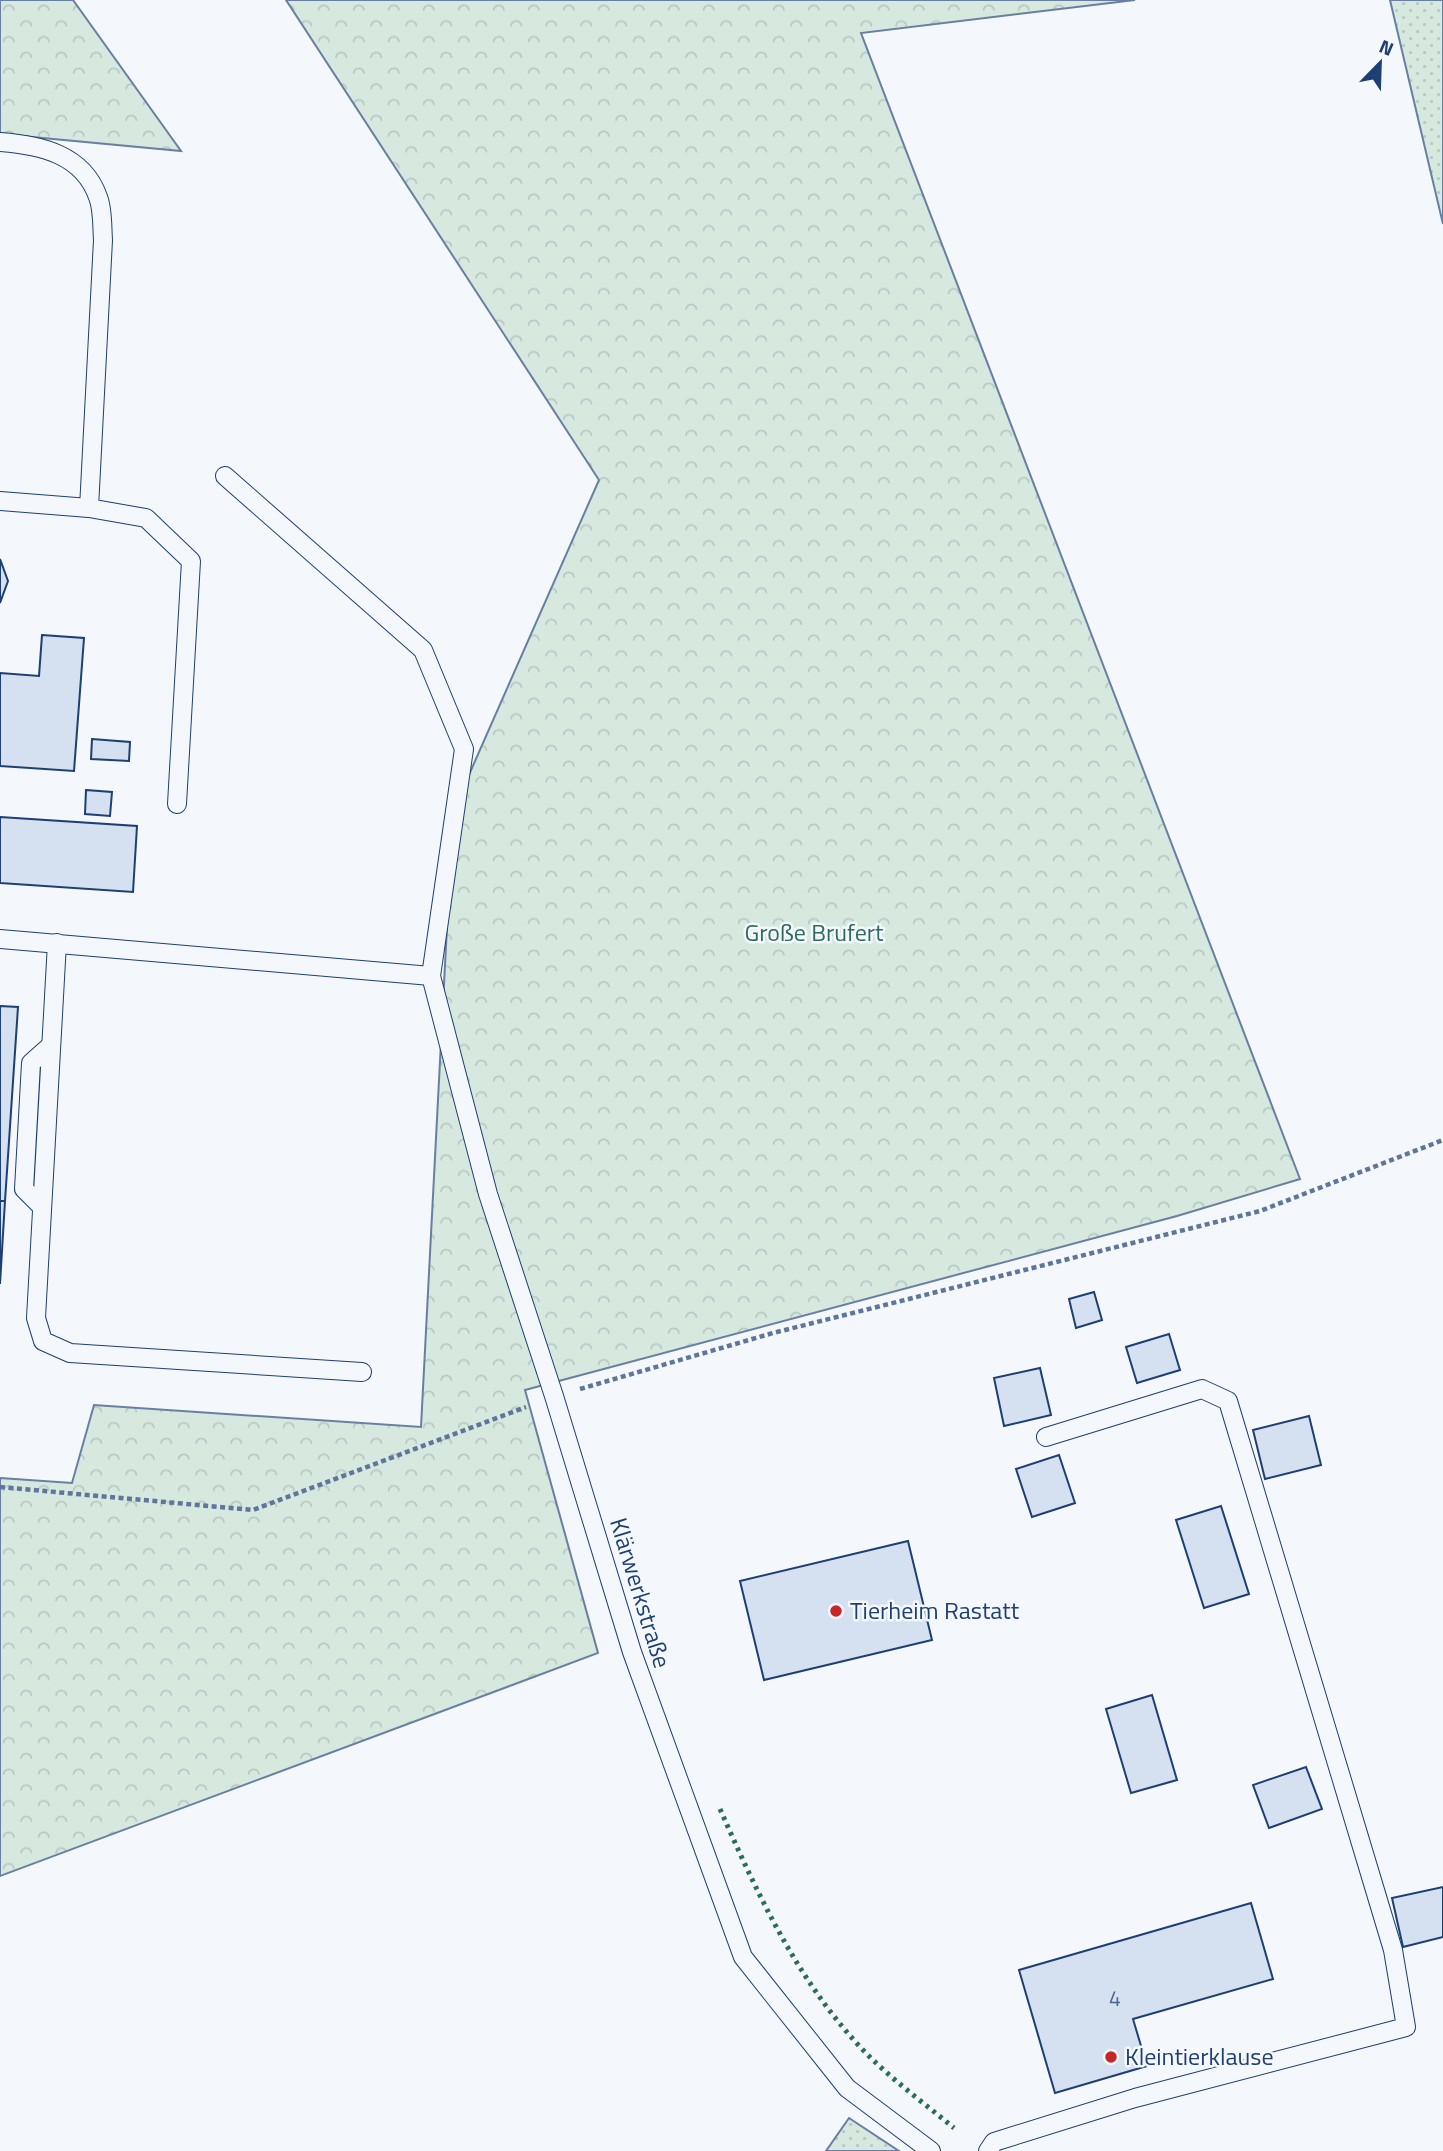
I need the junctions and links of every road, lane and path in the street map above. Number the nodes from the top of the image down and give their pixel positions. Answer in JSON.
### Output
{"nodes":[{"id":1,"x":0,"y":142,"type":"edge"},
{"id":2,"x":225,"y":476,"type":"dead end"},
{"id":3,"x":0,"y":501,"type":"edge"},
{"id":4,"x":89,"y":508,"type":"junction"},
{"id":5,"x":177,"y":804,"type":"dead end"},
{"id":6,"x":0,"y":939,"type":"edge"},
{"id":7,"x":57,"y":943,"type":"junction"},
{"id":8,"x":431,"y":976,"type":"junction"},
{"id":9,"x":1443,"y":1140,"type":"edge"},
{"id":10,"x":362,"y":1372,"type":"dead end"},
{"id":11,"x":554,"y":1396,"type":"junction"},
{"id":12,"x":1046,"y":1437,"type":"dead end"},
{"id":13,"x":0,"y":1486,"type":"edge"},
{"id":14,"x":931,"y":2151,"type":"edge"},
{"id":15,"x":988,"y":2151,"type":"edge"}],
"edges":[{"from":1,"to":4,"type":"lane"},
{"from":2,"to":8,"type":"lane"},
{"from":3,"to":4,"type":"lane"},
{"from":4,"to":5,"type":"lane"},
{"from":6,"to":7,"type":"lane"},
{"from":7,"to":8,"type":"lane"},
{"from":7,"to":10,"type":"lane"},
{"from":8,"to":11,"type":"lane","name":"Klärwerkstraße"},
{"from":9,"to":11,"type":"path"},
{"from":11,"to":13,"type":"path"},
{"from":11,"to":14,"type":"lane","name":"Klärwerkstraße"},
{"from":12,"to":15,"type":"lane"}]}
